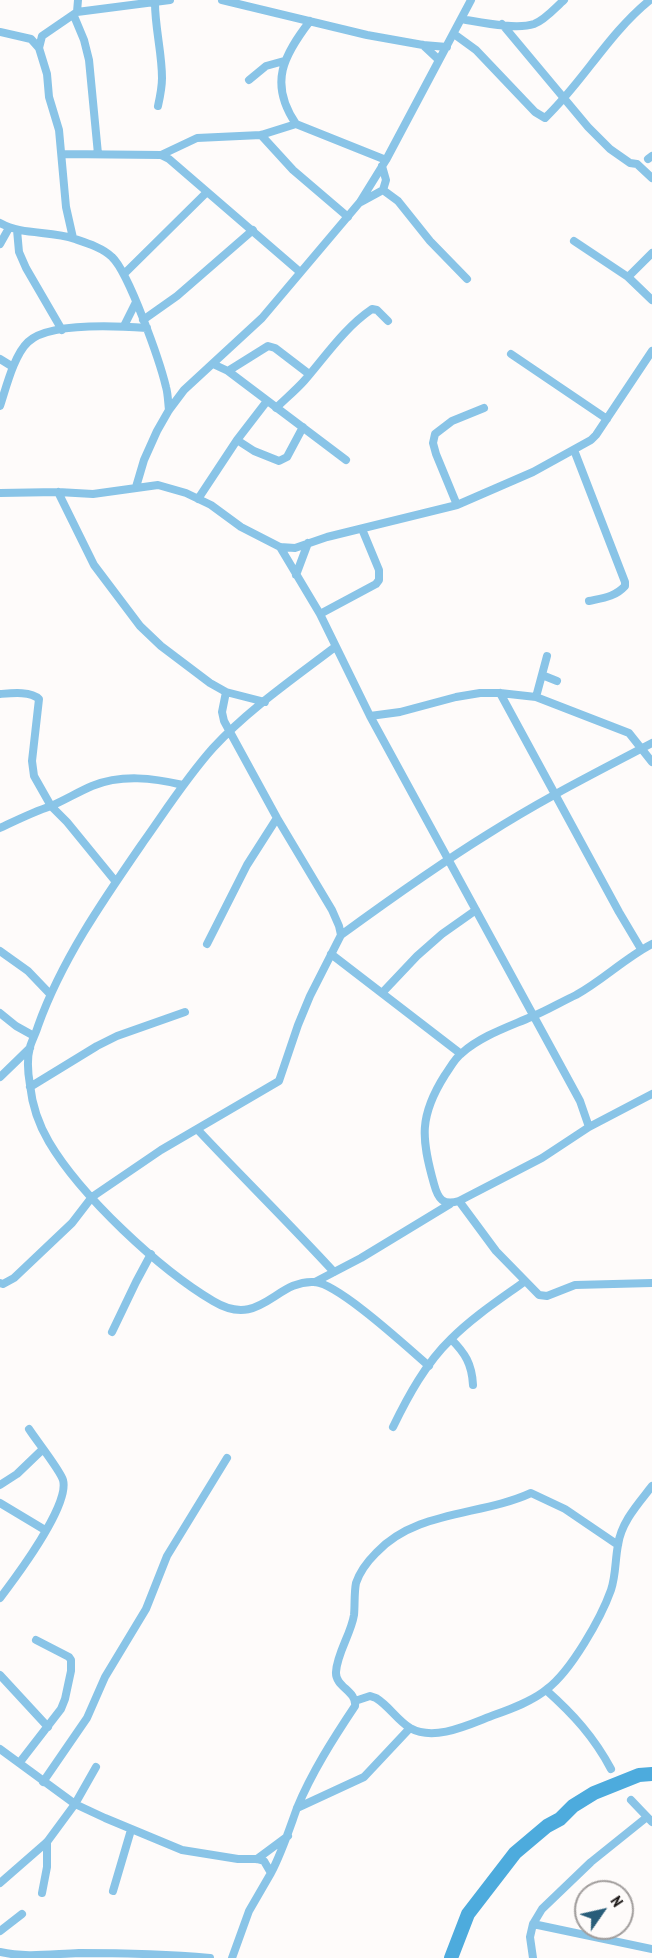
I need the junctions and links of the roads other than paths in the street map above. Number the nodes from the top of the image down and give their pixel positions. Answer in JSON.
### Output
{"nodes":[{"id":1,"x":78,"y":0,"type":"edge"},
{"id":2,"x":170,"y":0,"type":"edge"},
{"id":3,"x":222,"y":0,"type":"edge"},
{"id":4,"x":471,"y":0,"type":"edge"},
{"id":5,"x":564,"y":0,"type":"edge"},
{"id":6,"x":650,"y":0,"type":"edge"},
{"id":7,"x":113,"y":3,"type":"edge"},
{"id":8,"x":155,"y":3,"type":"junction"},
{"id":9,"x":76,"y":14,"type":"junction"},
{"id":10,"x":461,"y":19,"type":"junction"},
{"id":11,"x":310,"y":21,"type":"junction"},
{"id":12,"x":502,"y":24,"type":"junction"},
{"id":13,"x":0,"y":32,"type":"edge"},
{"id":14,"x":454,"y":34,"type":"junction"},
{"id":15,"x":42,"y":36,"type":"junction"},
{"id":16,"x":31,"y":39,"type":"junction"},
{"id":17,"x":423,"y":45,"type":"junction"},
{"id":18,"x":447,"y":47,"type":"junction"},
{"id":19,"x":39,"y":48,"type":"junction"},
{"id":20,"x":439,"y":60,"type":"junction"},
{"id":21,"x":284,"y":61,"type":"junction"},
{"id":22,"x":249,"y":80,"type":"dead end"},
{"id":23,"x":563,"y":99,"type":"junction"},
{"id":24,"x":158,"y":106,"type":"dead end"},
{"id":25,"x":296,"y":124,"type":"junction"},
{"id":26,"x":261,"y":135,"type":"junction"},
{"id":27,"x":62,"y":154,"type":"junction"},
{"id":28,"x":98,"y":154,"type":"junction"},
{"id":29,"x":161,"y":155,"type":"junction"},
{"id":30,"x":384,"y":163,"type":"junction"},
{"id":31,"x":652,"y":178,"type":"edge"},
{"id":32,"x":383,"y":190,"type":"junction"},
{"id":33,"x":207,"y":192,"type":"junction"},
{"id":34,"x":360,"y":202,"type":"junction"},
{"id":35,"x":348,"y":217,"type":"junction"},
{"id":36,"x":0,"y":223,"type":"edge"},
{"id":37,"x":13,"y":229,"type":"junction"},
{"id":38,"x":253,"y":230,"type":"junction"},
{"id":39,"x":73,"y":238,"type":"junction"},
{"id":40,"x":574,"y":241,"type":"dead end"},
{"id":41,"x":0,"y":244,"type":"edge"},
{"id":42,"x":652,"y":253,"type":"edge"},
{"id":43,"x":300,"y":272,"type":"junction"},
{"id":44,"x":124,"y":274,"type":"junction"},
{"id":45,"x":628,"y":277,"type":"junction"},
{"id":46,"x":466,"y":279,"type":"dead end"},
{"id":47,"x":652,"y":300,"type":"edge"},
{"id":48,"x":136,"y":302,"type":"junction"},
{"id":49,"x":388,"y":321,"type":"dead end"},
{"id":50,"x":145,"y":324,"type":"junction"},
{"id":51,"x":124,"y":326,"type":"junction"},
{"id":52,"x":62,"y":330,"type":"junction"},
{"id":53,"x":652,"y":351,"type":"edge"},
{"id":54,"x":511,"y":354,"type":"dead end"},
{"id":55,"x":0,"y":359,"type":"edge"},
{"id":56,"x":213,"y":364,"type":"junction"},
{"id":57,"x":13,"y":367,"type":"junction"},
{"id":58,"x":228,"y":371,"type":"junction"},
{"id":59,"x":309,"y":374,"type":"junction"},
{"id":60,"x":267,"y":401,"type":"junction"},
{"id":61,"x":0,"y":406,"type":"edge"},
{"id":62,"x":276,"y":408,"type":"junction"},
{"id":63,"x":484,"y":408,"type":"dead end"},
{"id":64,"x":169,"y":410,"type":"junction"},
{"id":65,"x":607,"y":419,"type":"junction"},
{"id":66,"x":303,"y":427,"type":"junction"},
{"id":67,"x":237,"y":440,"type":"junction"},
{"id":68,"x":574,"y":450,"type":"junction"},
{"id":69,"x":346,"y":460,"type":"dead end"},
{"id":70,"x":136,"y":486,"type":"junction"},
{"id":71,"x":58,"y":492,"type":"junction"},
{"id":72,"x":0,"y":493,"type":"edge"},
{"id":73,"x":198,"y":499,"type":"junction"},
{"id":74,"x":458,"y":505,"type":"junction"},
{"id":75,"x":362,"y":529,"type":"junction"},
{"id":76,"x":308,"y":543,"type":"junction"},
{"id":77,"x":280,"y":547,"type":"junction"},
{"id":78,"x":296,"y":575,"type":"junction"},
{"id":79,"x":589,"y":601,"type":"dead end"},
{"id":80,"x":320,"y":614,"type":"junction"},
{"id":81,"x":335,"y":647,"type":"junction"},
{"id":82,"x":547,"y":656,"type":"dead end"},
{"id":83,"x":542,"y":675,"type":"junction"},
{"id":84,"x":557,"y":681,"type":"dead end"},
{"id":85,"x":226,"y":692,"type":"junction"},
{"id":86,"x":501,"y":693,"type":"junction"},
{"id":87,"x":0,"y":694,"type":"edge"},
{"id":88,"x":536,"y":698,"type":"junction"},
{"id":89,"x":264,"y":702,"type":"junction"},
{"id":90,"x":370,"y":716,"type":"junction"},
{"id":91,"x":229,"y":731,"type":"junction"},
{"id":92,"x":652,"y":743,"type":"edge"},
{"id":93,"x":642,"y":748,"type":"junction"},
{"id":94,"x":652,"y":762,"type":"edge"},
{"id":95,"x":183,"y":785,"type":"junction"},
{"id":96,"x":556,"y":794,"type":"junction"},
{"id":97,"x":51,"y":806,"type":"junction"},
{"id":98,"x":277,"y":818,"type":"junction"},
{"id":99,"x":0,"y":828,"type":"edge"},
{"id":100,"x":449,"y":860,"type":"junction"},
{"id":101,"x":116,"y":882,"type":"junction"},
{"id":102,"x":476,"y":910,"type":"junction"},
{"id":103,"x":341,"y":935,"type":"junction"},
{"id":104,"x":207,"y":944,"type":"dead end"},
{"id":105,"x":652,"y":944,"type":"edge"},
{"id":106,"x":641,"y":949,"type":"junction"},
{"id":107,"x":0,"y":951,"type":"edge"},
{"id":108,"x":332,"y":954,"type":"junction"},
{"id":109,"x":382,"y":993,"type":"junction"},
{"id":110,"x":50,"y":994,"type":"junction"},
{"id":111,"x":185,"y":1012,"type":"dead end"},
{"id":112,"x":0,"y":1013,"type":"edge"},
{"id":113,"x":534,"y":1016,"type":"junction"},
{"id":114,"x":34,"y":1036,"type":"junction"},
{"id":115,"x":30,"y":1048,"type":"junction"},
{"id":116,"x":461,"y":1054,"type":"junction"},
{"id":117,"x":0,"y":1077,"type":"edge"},
{"id":118,"x":30,"y":1086,"type":"junction"},
{"id":119,"x":652,"y":1094,"type":"edge"},
{"id":120,"x":589,"y":1128,"type":"junction"},
{"id":121,"x":197,"y":1129,"type":"junction"},
{"id":122,"x":92,"y":1197,"type":"junction"},
{"id":123,"x":454,"y":1202,"type":"junction"},
{"id":124,"x":151,"y":1254,"type":"junction"},
{"id":125,"x":334,"y":1272,"type":"junction"},
{"id":126,"x":315,"y":1282,"type":"junction"},
{"id":127,"x":524,"y":1282,"type":"junction"},
{"id":128,"x":0,"y":1283,"type":"edge"},
{"id":129,"x":652,"y":1283,"type":"edge"},
{"id":130,"x":112,"y":1332,"type":"dead end"},
{"id":131,"x":451,"y":1339,"type":"junction"},
{"id":132,"x":429,"y":1366,"type":"junction"},
{"id":133,"x":473,"y":1385,"type":"dead end"},
{"id":134,"x":393,"y":1427,"type":"dead end"},
{"id":135,"x":29,"y":1429,"type":"dead end"},
{"id":136,"x":42,"y":1450,"type":"junction"},
{"id":137,"x":227,"y":1458,"type":"dead end"},
{"id":138,"x":0,"y":1485,"type":"edge"},
{"id":139,"x":652,"y":1486,"type":"edge"},
{"id":140,"x":0,"y":1503,"type":"edge"},
{"id":141,"x":45,"y":1530,"type":"junction"},
{"id":142,"x":618,"y":1545,"type":"junction"},
{"id":143,"x":1,"y":1594,"type":"edge"},
{"id":144,"x":36,"y":1640,"type":"dead end"},
{"id":145,"x":0,"y":1675,"type":"edge"},
{"id":146,"x":546,"y":1690,"type":"junction"},
{"id":147,"x":355,"y":1701,"type":"junction"},
{"id":148,"x":48,"y":1727,"type":"junction"},
{"id":149,"x":410,"y":1728,"type":"junction"},
{"id":150,"x":0,"y":1749,"type":"edge"},
{"id":151,"x":20,"y":1762,"type":"junction"},
{"id":152,"x":96,"y":1767,"type":"dead end"},
{"id":153,"x":611,"y":1769,"type":"dead end"},
{"id":154,"x":43,"y":1782,"type":"junction"},
{"id":155,"x":631,"y":1800,"type":"dead end"},
{"id":156,"x":75,"y":1804,"type":"junction"},
{"id":157,"x":297,"y":1808,"type":"junction"},
{"id":158,"x":650,"y":1820,"type":"edge"},
{"id":159,"x":131,"y":1830,"type":"junction"},
{"id":160,"x":289,"y":1835,"type":"junction"},
{"id":161,"x":47,"y":1842,"type":"junction"},
{"id":162,"x":257,"y":1858,"type":"junction"},
{"id":163,"x":271,"y":1873,"type":"junction"},
{"id":164,"x":0,"y":1883,"type":"edge"},
{"id":165,"x":113,"y":1892,"type":"dead end"},
{"id":166,"x":42,"y":1893,"type":"dead end"},
{"id":167,"x":22,"y":1914,"type":"dead end"},
{"id":168,"x":533,"y":1924,"type":"junction"},
{"id":169,"x":0,"y":1931,"type":"edge"},
{"id":170,"x":652,"y":1949,"type":"edge"},
{"id":171,"x":0,"y":1952,"type":"edge"},
{"id":172,"x":210,"y":1958,"type":"edge"},
{"id":173,"x":232,"y":1958,"type":"edge"},
{"id":174,"x":533,"y":1958,"type":"edge"}],
"edges":[{"from":1,"to":9,"type":"street"},
{"from":2,"to":8,"type":"street"},
{"from":3,"to":11,"type":"street"},
{"from":4,"to":10,"type":"street"},
{"from":5,"to":12,"type":"street"},
{"from":6,"to":23,"type":"street"},
{"from":7,"to":8,"type":"street"},
{"from":7,"to":9,"type":"street"},
{"from":8,"to":24,"type":"street"},
{"from":9,"to":15,"type":"street"},
{"from":9,"to":28,"type":"street"},
{"from":10,"to":12,"type":"street"},
{"from":10,"to":14,"type":"street"},
{"from":11,"to":17,"type":"street"},
{"from":11,"to":21,"type":"street"},
{"from":12,"to":23,"type":"street"},
{"from":13,"to":16,"type":"street"},
{"from":14,"to":18,"type":"street"},
{"from":14,"to":23,"type":"street"},
{"from":15,"to":16,"type":"street"},
{"from":15,"to":19,"type":"street"},
{"from":16,"to":19,"type":"street"},
{"from":17,"to":18,"type":"street"},
{"from":17,"to":20,"type":"street"},
{"from":18,"to":20,"type":"street"},
{"from":19,"to":27,"type":"street"},
{"from":20,"to":30,"type":"street"},
{"from":21,"to":22,"type":"street"},
{"from":21,"to":25,"type":"street"},
{"from":23,"to":31,"type":"street"},
{"from":25,"to":26,"type":"street"},
{"from":25,"to":30,"type":"street"},
{"from":26,"to":29,"type":"street"},
{"from":26,"to":35,"type":"street"},
{"from":27,"to":28,"type":"street"},
{"from":27,"to":39,"type":"street"},
{"from":28,"to":29,"type":"street"},
{"from":29,"to":33,"type":"street"},
{"from":30,"to":32,"type":"street"},
{"from":30,"to":34,"type":"street"},
{"from":32,"to":34,"type":"street"},
{"from":32,"to":46,"type":"street"},
{"from":33,"to":38,"type":"street"},
{"from":33,"to":44,"type":"street"},
{"from":34,"to":35,"type":"street"},
{"from":35,"to":43,"type":"street"},
{"from":36,"to":37,"type":"street"},
{"from":37,"to":39,"type":"street"},
{"from":37,"to":41,"type":"street"},
{"from":37,"to":52,"type":"street"},
{"from":38,"to":43,"type":"street"},
{"from":38,"to":50,"type":"street"},
{"from":39,"to":44,"type":"street"},
{"from":40,"to":45,"type":"street"},
{"from":42,"to":45,"type":"street"},
{"from":43,"to":56,"type":"street"},
{"from":44,"to":48,"type":"street"},
{"from":45,"to":47,"type":"street"},
{"from":48,"to":50,"type":"street"},
{"from":48,"to":51,"type":"street"},
{"from":49,"to":59,"type":"street"},
{"from":50,"to":51,"type":"street"},
{"from":50,"to":64,"type":"street"},
{"from":51,"to":52,"type":"street"},
{"from":52,"to":57,"type":"street"},
{"from":53,"to":65,"type":"street"},
{"from":54,"to":65,"type":"street"},
{"from":55,"to":57,"type":"street"},
{"from":56,"to":58,"type":"street"},
{"from":56,"to":64,"type":"street"},
{"from":57,"to":61,"type":"street"},
{"from":58,"to":59,"type":"street"},
{"from":58,"to":60,"type":"street"},
{"from":59,"to":62,"type":"street"},
{"from":60,"to":62,"type":"street"},
{"from":60,"to":67,"type":"street"},
{"from":62,"to":66,"type":"street"},
{"from":63,"to":74,"type":"street"},
{"from":64,"to":70,"type":"street"},
{"from":65,"to":68,"type":"street"},
{"from":66,"to":67,"type":"street"},
{"from":66,"to":69,"type":"street"},
{"from":67,"to":73,"type":"street"},
{"from":68,"to":74,"type":"street"},
{"from":68,"to":79,"type":"street"},
{"from":70,"to":71,"type":"street"},
{"from":70,"to":73,"type":"street"},
{"from":71,"to":72,"type":"street"},
{"from":71,"to":85,"type":"street"},
{"from":73,"to":77,"type":"street"},
{"from":74,"to":75,"type":"street"},
{"from":75,"to":76,"type":"street"},
{"from":75,"to":80,"type":"street"},
{"from":76,"to":77,"type":"street"},
{"from":76,"to":78,"type":"street"},
{"from":77,"to":78,"type":"street"},
{"from":78,"to":80,"type":"street"},
{"from":80,"to":81,"type":"street"},
{"from":81,"to":89,"type":"street"},
{"from":81,"to":90,"type":"street"},
{"from":82,"to":83,"type":"street"},
{"from":83,"to":84,"type":"street"},
{"from":83,"to":88,"type":"street"},
{"from":85,"to":89,"type":"street"},
{"from":85,"to":91,"type":"street"},
{"from":86,"to":88,"type":"street"},
{"from":86,"to":90,"type":"street"},
{"from":86,"to":96,"type":"street"},
{"from":87,"to":97,"type":"street"},
{"from":88,"to":93,"type":"street"},
{"from":89,"to":91,"type":"street"},
{"from":90,"to":100,"type":"street"},
{"from":91,"to":95,"type":"street"},
{"from":91,"to":98,"type":"street"},
{"from":92,"to":93,"type":"street"},
{"from":93,"to":94,"type":"street"},
{"from":93,"to":96,"type":"street"},
{"from":95,"to":97,"type":"street"},
{"from":95,"to":101,"type":"street"},
{"from":96,"to":100,"type":"street"},
{"from":96,"to":106,"type":"street"},
{"from":97,"to":99,"type":"street"},
{"from":97,"to":101,"type":"street"},
{"from":98,"to":103,"type":"street"},
{"from":98,"to":104,"type":"street"},
{"from":100,"to":102,"type":"street"},
{"from":100,"to":103,"type":"street"},
{"from":101,"to":110,"type":"street"},
{"from":102,"to":109,"type":"street"},
{"from":102,"to":113,"type":"street"},
{"from":103,"to":108,"type":"street"},
{"from":105,"to":106,"type":"street"},
{"from":106,"to":113,"type":"street"},
{"from":107,"to":110,"type":"street"},
{"from":108,"to":109,"type":"street"},
{"from":108,"to":121,"type":"street"},
{"from":109,"to":116,"type":"street"},
{"from":110,"to":114,"type":"street"},
{"from":111,"to":118,"type":"street"},
{"from":112,"to":114,"type":"street"},
{"from":113,"to":116,"type":"street"},
{"from":113,"to":120,"type":"street"},
{"from":114,"to":115,"type":"street"},
{"from":115,"to":117,"type":"street"},
{"from":115,"to":118,"type":"street"},
{"from":116,"to":123,"type":"street"},
{"from":118,"to":122,"type":"street"},
{"from":119,"to":120,"type":"street"},
{"from":120,"to":123,"type":"street"},
{"from":121,"to":122,"type":"street"},
{"from":121,"to":125,"type":"street"},
{"from":122,"to":124,"type":"street"},
{"from":122,"to":128,"type":"street"},
{"from":123,"to":125,"type":"street"},
{"from":123,"to":127,"type":"street"},
{"from":124,"to":126,"type":"street"},
{"from":124,"to":130,"type":"street"},
{"from":125,"to":126,"type":"street"},
{"from":126,"to":132,"type":"street"},
{"from":127,"to":129,"type":"street"},
{"from":127,"to":131,"type":"street"},
{"from":131,"to":132,"type":"street"},
{"from":131,"to":133,"type":"street"},
{"from":132,"to":134,"type":"street"},
{"from":135,"to":136,"type":"street"},
{"from":136,"to":138,"type":"street"},
{"from":136,"to":141,"type":"street"},
{"from":137,"to":154,"type":"street"},
{"from":139,"to":142,"type":"street"},
{"from":140,"to":141,"type":"street"},
{"from":141,"to":143,"type":"street"},
{"from":142,"to":146,"type":"street"},
{"from":142,"to":147,"type":"street"},
{"from":144,"to":148,"type":"street"},
{"from":145,"to":148,"type":"street"},
{"from":146,"to":149,"type":"street"},
{"from":146,"to":153,"type":"street"},
{"from":147,"to":149,"type":"street"},
{"from":147,"to":157,"type":"street"},
{"from":148,"to":151,"type":"street"},
{"from":149,"to":157,"type":"street"},
{"from":150,"to":151,"type":"street"},
{"from":151,"to":154,"type":"street"},
{"from":152,"to":156,"type":"street"},
{"from":154,"to":156,"type":"street"},
{"from":155,"to":158,"type":"street"},
{"from":156,"to":159,"type":"street"},
{"from":156,"to":161,"type":"street"},
{"from":157,"to":160,"type":"street"},
{"from":158,"to":168,"type":"street"},
{"from":159,"to":162,"type":"street"},
{"from":159,"to":165,"type":"street"},
{"from":160,"to":162,"type":"street"},
{"from":160,"to":163,"type":"street"},
{"from":161,"to":164,"type":"street"},
{"from":161,"to":166,"type":"street"},
{"from":162,"to":163,"type":"street"},
{"from":163,"to":173,"type":"street"},
{"from":167,"to":169,"type":"street"},
{"from":168,"to":170,"type":"street"},
{"from":168,"to":174,"type":"street"},
{"from":171,"to":172,"type":"street"}]}
